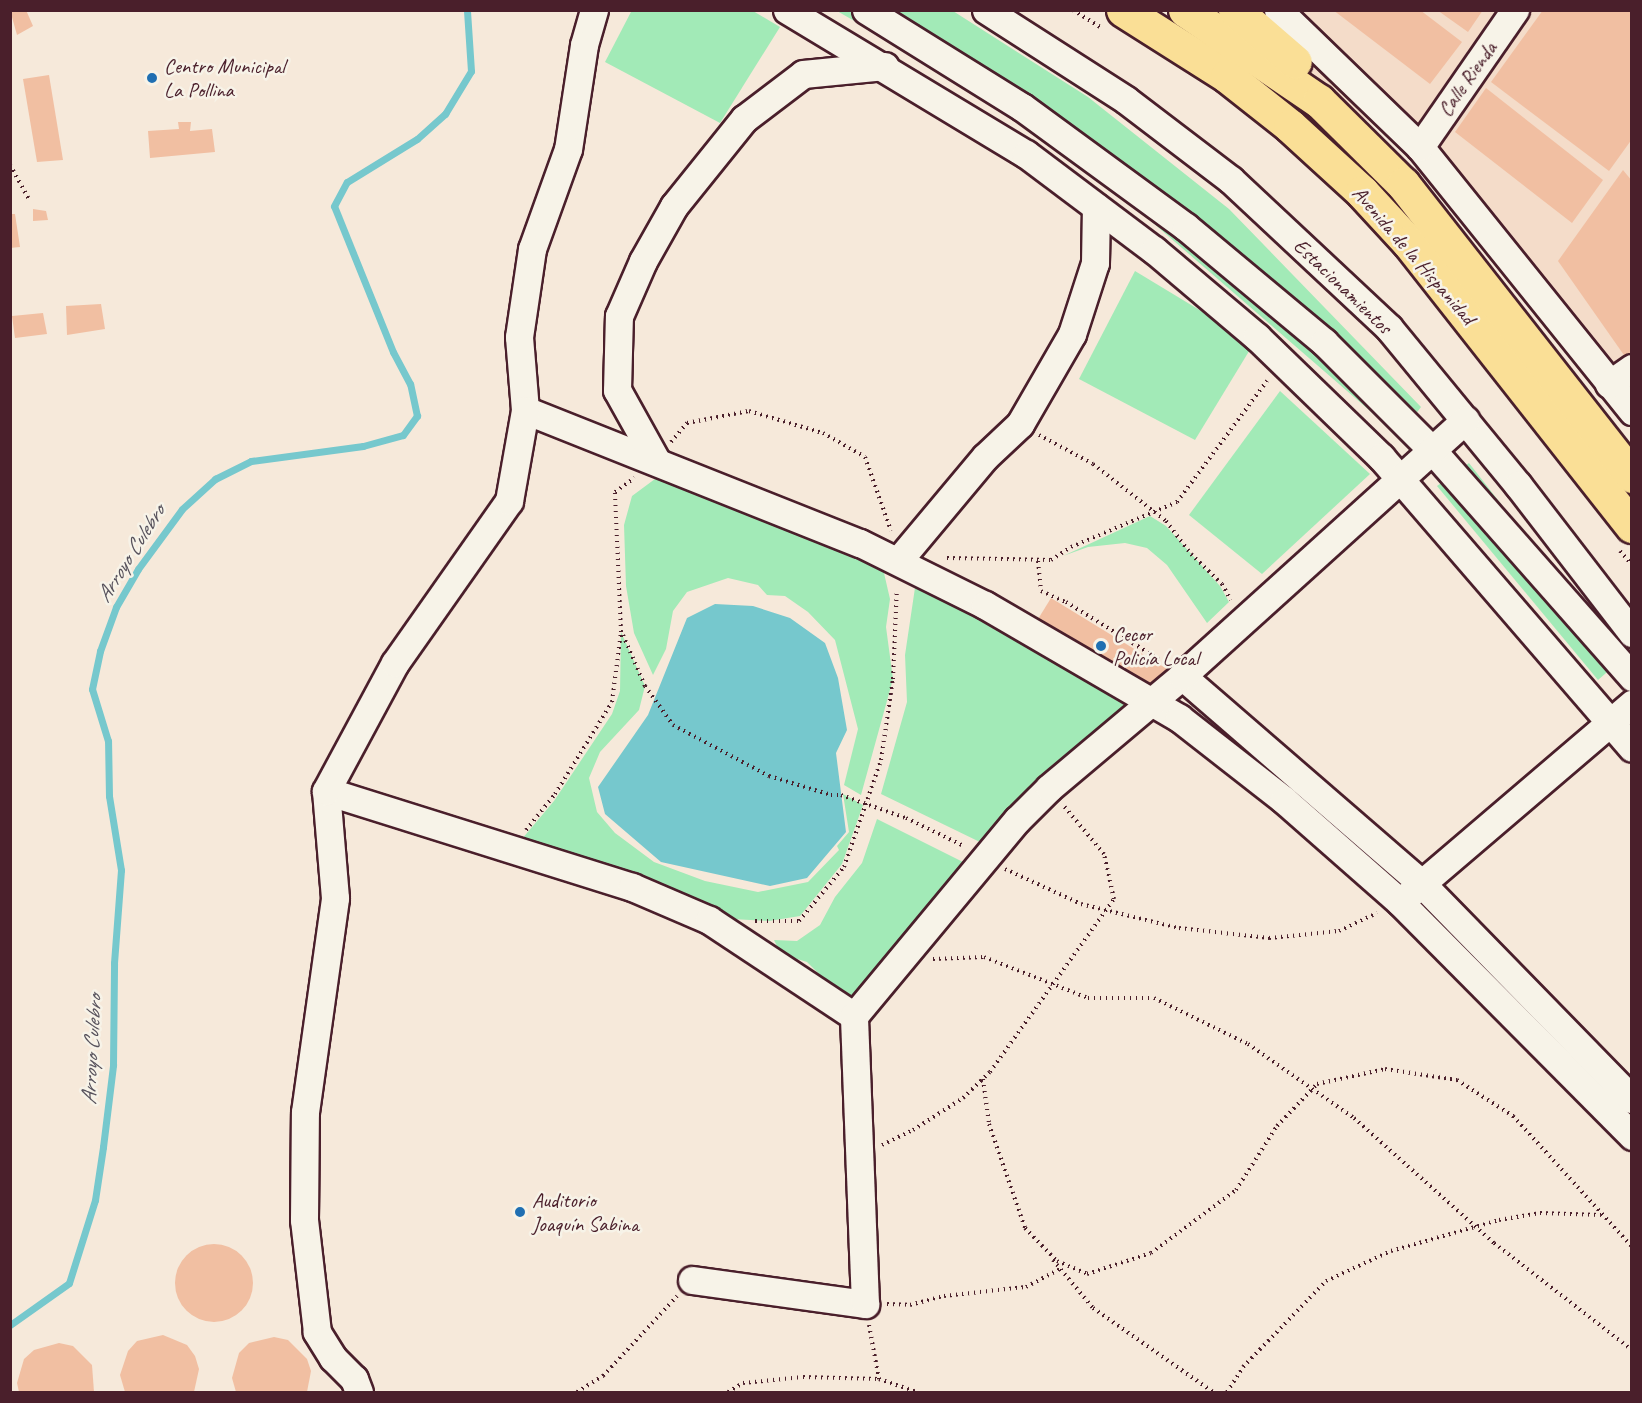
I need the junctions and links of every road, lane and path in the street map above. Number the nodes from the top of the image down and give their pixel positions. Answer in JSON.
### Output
{"nodes":[{"id":1,"x":594,"y":10,"type":"edge"},
{"id":2,"x":787,"y":10,"type":"edge"},
{"id":3,"x":866,"y":10,"type":"edge"},
{"id":4,"x":986,"y":10,"type":"edge"},
{"id":5,"x":1073,"y":10,"type":"edge"},
{"id":6,"x":1185,"y":10,"type":"edge"},
{"id":7,"x":1236,"y":10,"type":"edge"},
{"id":8,"x":1278,"y":10,"type":"edge"},
{"id":9,"x":1515,"y":10,"type":"edge"},
{"id":10,"x":1115,"y":21,"type":"edge"},
{"id":11,"x":885,"y":66,"type":"junction"},
{"id":12,"x":1360,"y":141,"type":"junction"},
{"id":13,"x":1420,"y":147,"type":"junction"},
{"id":14,"x":10,"y":165,"type":"edge"},
{"id":15,"x":28,"y":198,"type":"dead end"},
{"id":16,"x":1096,"y":207,"type":"junction"},
{"id":17,"x":1282,"y":361,"type":"junction"},
{"id":18,"x":1632,"y":368,"type":"edge"},
{"id":19,"x":1610,"y":384,"type":"junction"},
{"id":20,"x":525,"y":410,"type":"junction"},
{"id":21,"x":1632,"y":411,"type":"edge"},
{"id":22,"x":1465,"y":420,"type":"junction"},
{"id":23,"x":1020,"y":424,"type":"junction"},
{"id":24,"x":1432,"y":450,"type":"junction"},
{"id":25,"x":656,"y":460,"type":"junction"},
{"id":26,"x":1632,"y":476,"type":"edge"},
{"id":27,"x":1399,"y":479,"type":"junction"},
{"id":28,"x":1154,"y":512,"type":"junction"},
{"id":29,"x":1623,"y":535,"type":"edge"},
{"id":30,"x":939,"y":558,"type":"dead end"},
{"id":31,"x":898,"y":561,"type":"junction"},
{"id":32,"x":1038,"y":561,"type":"junction"},
{"id":33,"x":1632,"y":565,"type":"edge"},
{"id":34,"x":1242,"y":618,"type":"junction"},
{"id":35,"x":621,"y":632,"type":"junction"},
{"id":36,"x":1632,"y":633,"type":"edge"},
{"id":37,"x":1182,"y":676,"type":"junction"},
{"id":38,"x":1632,"y":677,"type":"edge"},
{"id":39,"x":1150,"y":701,"type":"junction"},
{"id":40,"x":1632,"y":704,"type":"edge"},
{"id":41,"x":1609,"y":723,"type":"junction"},
{"id":42,"x":1632,"y":748,"type":"edge"},
{"id":43,"x":1050,"y":788,"type":"junction"},
{"id":44,"x":326,"y":791,"type":"junction"},
{"id":45,"x":867,"y":804,"type":"junction"},
{"id":46,"x":511,"y":847,"type":"junction"},
{"id":47,"x":985,"y":858,"type":"junction"},
{"id":48,"x":1422,"y":884,"type":"junction"},
{"id":49,"x":1400,"y":902,"type":"junction"},
{"id":50,"x":1106,"y":910,"type":"junction"},
{"id":51,"x":709,"y":920,"type":"junction"},
{"id":52,"x":903,"y":960,"type":"junction"},
{"id":53,"x":1052,"y":985,"type":"junction"},
{"id":54,"x":854,"y":1016,"type":"junction"},
{"id":55,"x":983,"y":1079,"type":"junction"},
{"id":56,"x":1312,"y":1089,"type":"junction"},
{"id":57,"x":1632,"y":1099,"type":"edge"},
{"id":58,"x":1632,"y":1136,"type":"edge"},
{"id":59,"x":860,"y":1155,"type":"junction"},
{"id":60,"x":1602,"y":1215,"type":"junction"},
{"id":61,"x":1476,"y":1226,"type":"junction"},
{"id":62,"x":1036,"y":1239,"type":"junction"},
{"id":63,"x":1632,"y":1247,"type":"edge"},
{"id":64,"x":1060,"y":1269,"type":"junction"},
{"id":65,"x":692,"y":1280,"type":"joint"},
{"id":66,"x":866,"y":1304,"type":"junction"},
{"id":67,"x":1632,"y":1350,"type":"edge"},
{"id":68,"x":879,"y":1379,"type":"junction"},
{"id":69,"x":359,"y":1392,"type":"edge"},
{"id":70,"x":577,"y":1392,"type":"edge"},
{"id":71,"x":728,"y":1392,"type":"edge"},
{"id":72,"x":917,"y":1392,"type":"edge"},
{"id":73,"x":1213,"y":1392,"type":"edge"},
{"id":74,"x":1227,"y":1392,"type":"edge"}],
"edges":[{"from":1,"to":20,"type":"street"},
{"from":2,"to":11,"type":"street"},
{"from":3,"to":24,"type":"street"},
{"from":4,"to":22,"type":"street","name":"Estacionamientos"},
{"from":5,"to":10,"type":"path"},
{"from":6,"to":12,"type":"main road","name":"Avenida de la Hispanidad"},
{"from":7,"to":12,"type":"main road"},
{"from":8,"to":13,"type":"street"},
{"from":9,"to":13,"type":"street","name":"Calle Rienda"},
{"from":10,"to":29,"type":"main road","name":"Avenida de la Hispanidad"},
{"from":11,"to":16,"type":"street"},
{"from":11,"to":25,"type":"street"},
{"from":12,"to":26,"type":"main road","name":"Avenida de la Hispanidad"},
{"from":13,"to":19,"type":"street"},
{"from":14,"to":15,"type":"path"},
{"from":16,"to":17,"type":"street"},
{"from":16,"to":23,"type":"street"},
{"from":17,"to":27,"type":"street"},
{"from":17,"to":28,"type":"path"},
{"from":18,"to":19,"type":"street"},
{"from":19,"to":21,"type":"street"},
{"from":20,"to":25,"type":"street"},
{"from":20,"to":44,"type":"street"},
{"from":22,"to":24,"type":"street"},
{"from":22,"to":36,"type":"street","name":"Estacionamientos"},
{"from":23,"to":28,"type":"path"},
{"from":23,"to":31,"type":"street"},
{"from":24,"to":27,"type":"street"},
{"from":24,"to":38,"type":"street"},
{"from":25,"to":31,"type":"street"},
{"from":25,"to":31,"type":"path"},
{"from":25,"to":35,"type":"path"},
{"from":27,"to":34,"type":"street"},
{"from":27,"to":41,"type":"street"},
{"from":28,"to":32,"type":"path"},
{"from":28,"to":34,"type":"path"},
{"from":29,"to":33,"type":"path"},
{"from":30,"to":32,"type":"path"},
{"from":31,"to":39,"type":"street"},
{"from":31,"to":45,"type":"path"},
{"from":32,"to":37,"type":"path"},
{"from":34,"to":37,"type":"street"},
{"from":35,"to":45,"type":"path"},
{"from":35,"to":46,"type":"path"},
{"from":37,"to":39,"type":"street"},
{"from":37,"to":48,"type":"street"},
{"from":39,"to":43,"type":"street"},
{"from":39,"to":49,"type":"street"},
{"from":40,"to":41,"type":"street"},
{"from":41,"to":42,"type":"street"},
{"from":41,"to":48,"type":"street"},
{"from":43,"to":47,"type":"street"},
{"from":43,"to":50,"type":"path"},
{"from":44,"to":46,"type":"street"},
{"from":44,"to":69,"type":"street"},
{"from":45,"to":47,"type":"path"},
{"from":45,"to":51,"type":"path"},
{"from":46,"to":51,"type":"street"},
{"from":47,"to":50,"type":"path"},
{"from":47,"to":52,"type":"street"},
{"from":48,"to":49,"type":"street"},
{"from":48,"to":57,"type":"street"},
{"from":49,"to":50,"type":"path"},
{"from":49,"to":58,"type":"street"},
{"from":50,"to":53,"type":"path"},
{"from":51,"to":54,"type":"street"},
{"from":52,"to":53,"type":"path"},
{"from":52,"to":54,"type":"street"},
{"from":53,"to":55,"type":"path"},
{"from":53,"to":56,"type":"path"},
{"from":54,"to":59,"type":"street"},
{"from":55,"to":59,"type":"path"},
{"from":55,"to":62,"type":"path"},
{"from":56,"to":60,"type":"path"},
{"from":56,"to":61,"type":"path"},
{"from":56,"to":62,"type":"path"},
{"from":59,"to":66,"type":"street"},
{"from":60,"to":61,"type":"path"},
{"from":60,"to":63,"type":"path"},
{"from":61,"to":67,"type":"path"},
{"from":61,"to":74,"type":"path"},
{"from":62,"to":64,"type":"path"},
{"from":64,"to":66,"type":"path"},
{"from":64,"to":73,"type":"path"},
{"from":65,"to":66,"type":"street"},
{"from":65,"to":70,"type":"path"},
{"from":66,"to":68,"type":"path"},
{"from":68,"to":71,"type":"path"},
{"from":68,"to":72,"type":"path"}]}
